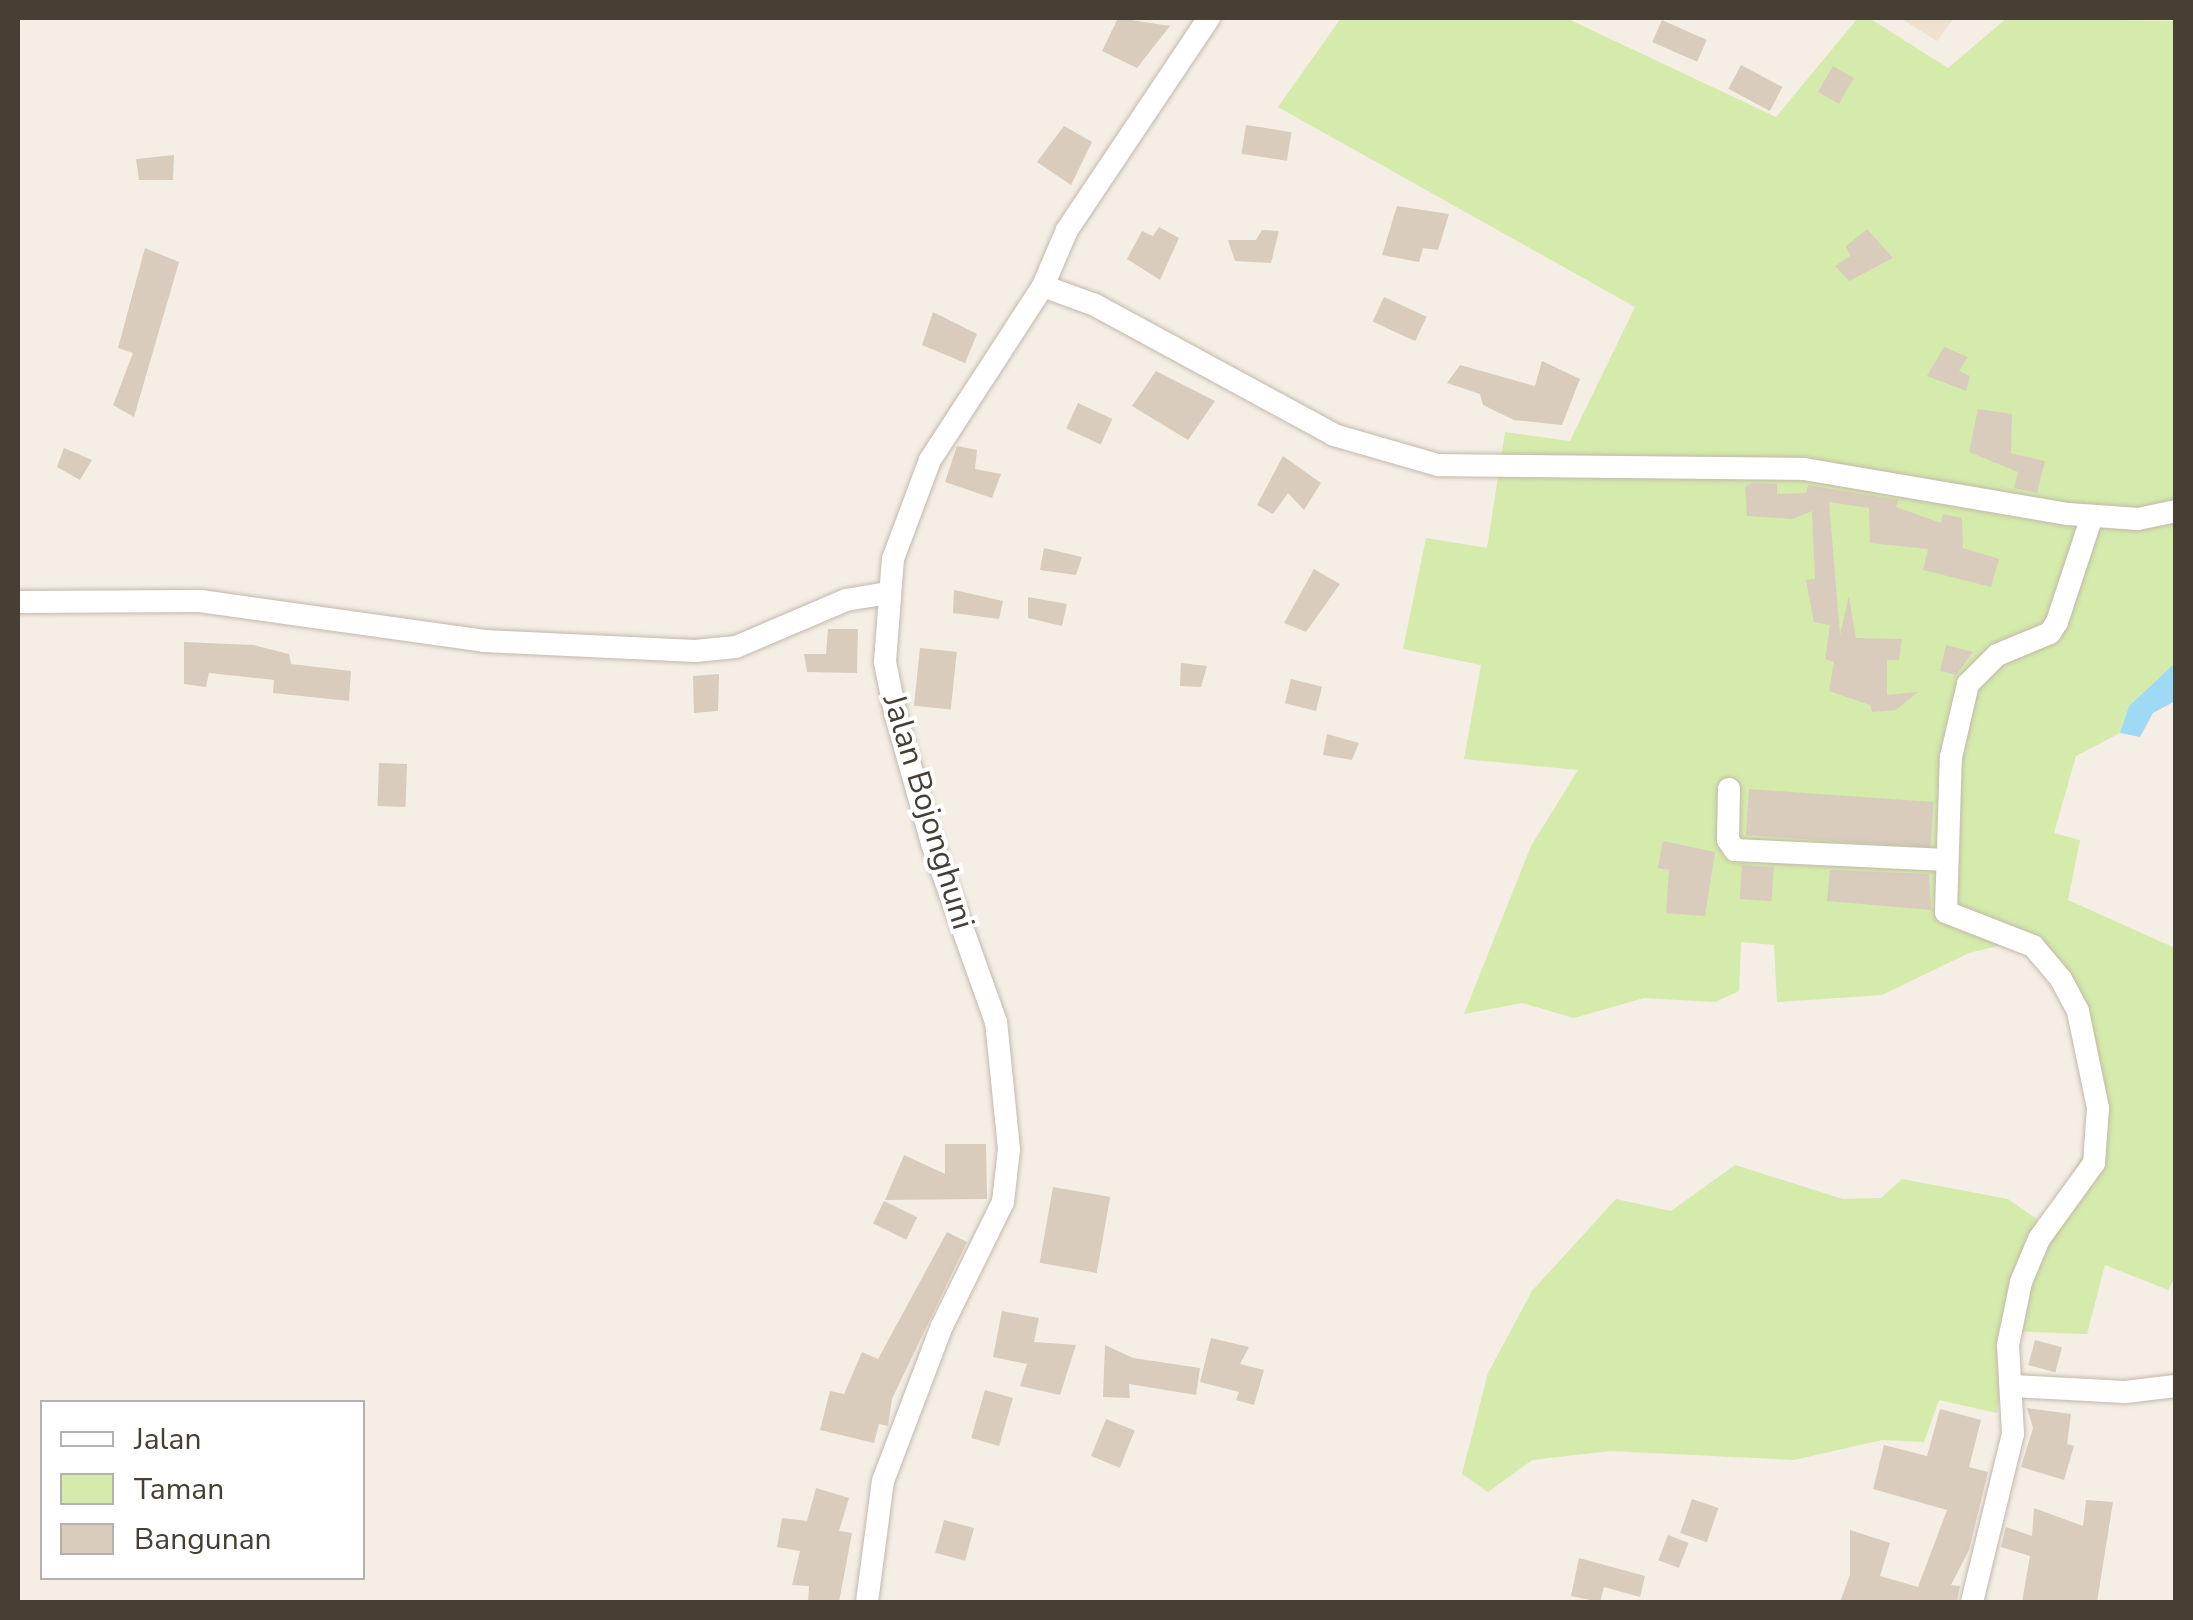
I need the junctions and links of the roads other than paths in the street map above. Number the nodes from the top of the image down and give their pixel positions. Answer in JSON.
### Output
{"nodes":[{"id":1,"x":1209,"y":18,"type":"edge"},
{"id":2,"x":1042,"y":286,"type":"junction"},
{"id":3,"x":2176,"y":511,"type":"edge"},
{"id":4,"x":2092,"y":516,"type":"junction"},
{"id":5,"x":888,"y":592,"type":"junction"},
{"id":6,"x":18,"y":602,"type":"edge"},
{"id":7,"x":1729,"y":789,"type":"dead end"},
{"id":8,"x":1946,"y":860,"type":"junction"},
{"id":9,"x":2013,"y":1386,"type":"junction"},
{"id":10,"x":2176,"y":1386,"type":"edge"},
{"id":11,"x":867,"y":1602,"type":"edge"},
{"id":12,"x":1972,"y":1602,"type":"edge"}],
"edges":[{"from":1,"to":2,"type":"street","name":"Jalan Bojonghuni"},
{"from":2,"to":4,"type":"street"},
{"from":2,"to":5,"type":"street","name":"Jalan Bojonghuni"},
{"from":3,"to":4,"type":"street"},
{"from":4,"to":8,"type":"street"},
{"from":5,"to":6,"type":"street"},
{"from":5,"to":11,"type":"street","name":"Jalan Bojonghuni"},
{"from":7,"to":8,"type":"street"},
{"from":8,"to":9,"type":"street"},
{"from":9,"to":10,"type":"street"},
{"from":9,"to":12,"type":"street"}]}
